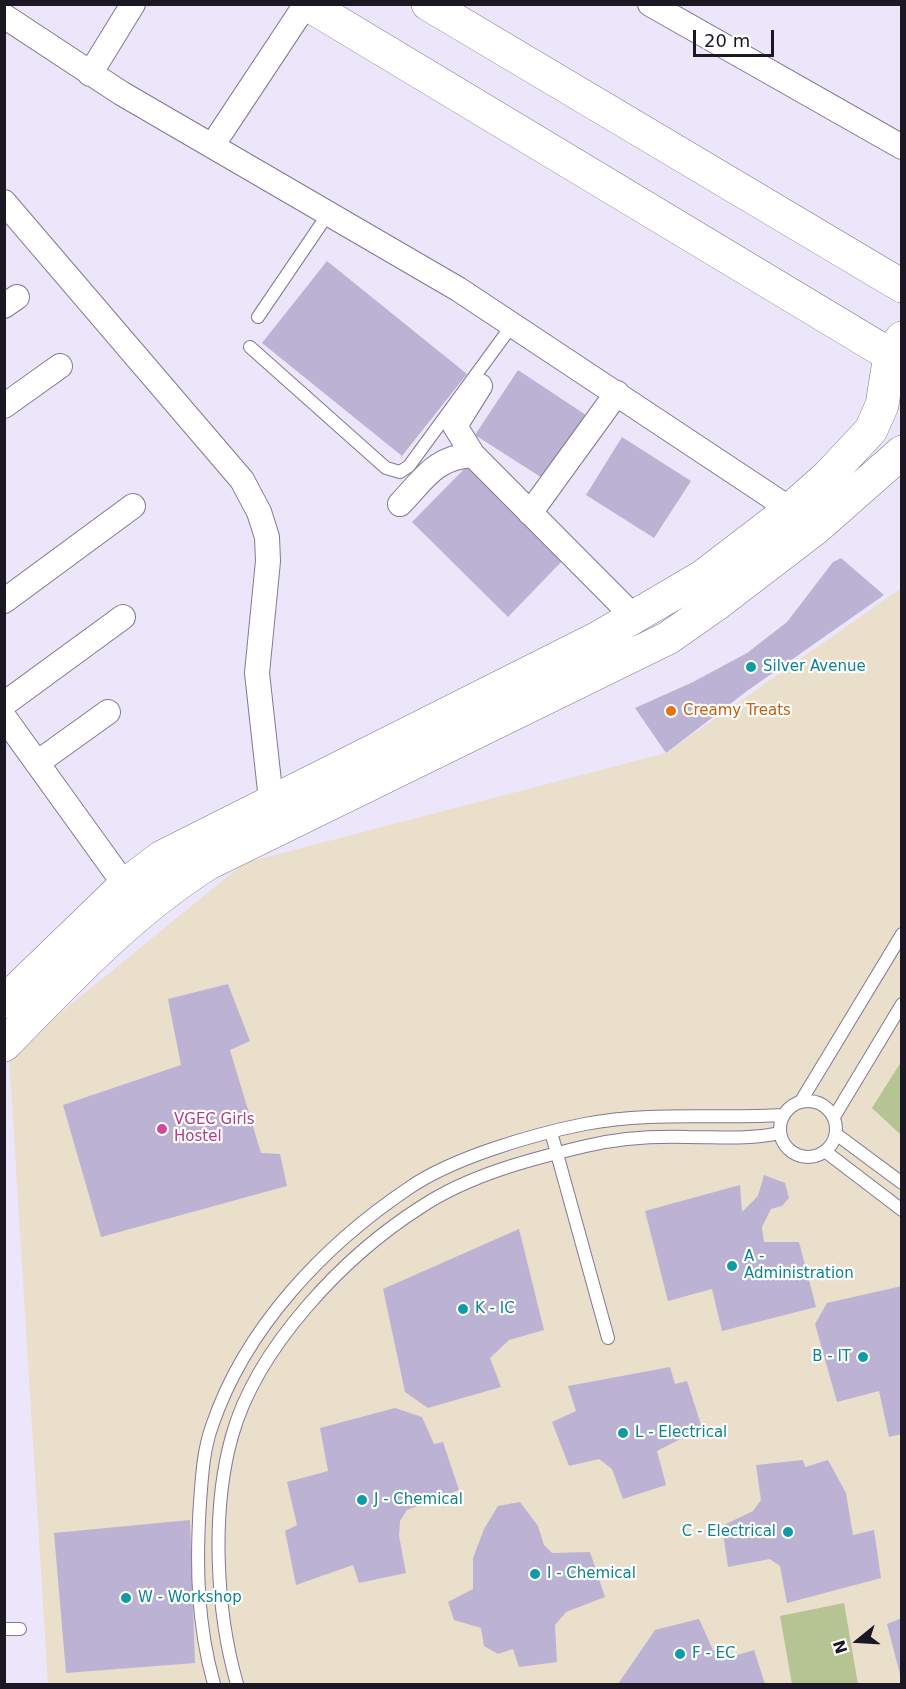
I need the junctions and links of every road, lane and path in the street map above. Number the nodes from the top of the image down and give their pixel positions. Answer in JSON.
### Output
{"nodes":[{"id":1,"x":133,"y":4,"type":"edge"},
{"id":2,"x":306,"y":4,"type":"edge"},
{"id":3,"x":650,"y":4,"type":"edge"},
{"id":4,"x":442,"y":8,"type":"edge"},
{"id":5,"x":4,"y":16,"type":"edge"},
{"id":6,"x":90,"y":74,"type":"junction"},
{"id":7,"x":212,"y":146,"type":"junction"},
{"id":8,"x":902,"y":147,"type":"edge"},
{"id":9,"x":4,"y":202,"type":"edge"},
{"id":10,"x":328,"y":214,"type":"junction"},
{"id":11,"x":902,"y":286,"type":"edge"},
{"id":12,"x":258,"y":317,"type":"dead end"},
{"id":13,"x":513,"y":324,"type":"junction"},
{"id":14,"x":250,"y":347,"type":"dead end"},
{"id":15,"x":898,"y":352,"type":"edge"},
{"id":16,"x":60,"y":366,"type":"dead end"},
{"id":17,"x":480,"y":386,"type":"dead end"},
{"id":18,"x":617,"y":393,"type":"junction"},
{"id":19,"x":4,"y":406,"type":"edge"},
{"id":20,"x":902,"y":452,"type":"edge"},
{"id":21,"x":472,"y":455,"type":"junction"},
{"id":22,"x":400,"y":504,"type":"dead end"},
{"id":23,"x":133,"y":507,"type":"dead end"},
{"id":24,"x":530,"y":513,"type":"junction"},
{"id":25,"x":804,"y":518,"type":"junction"},
{"id":26,"x":4,"y":601,"type":"edge"},
{"id":27,"x":123,"y":617,"type":"dead end"},
{"id":28,"x":635,"y":618,"type":"junction"},
{"id":29,"x":4,"y":704,"type":"edge"},
{"id":30,"x":108,"y":712,"type":"dead end"},
{"id":31,"x":4,"y":717,"type":"edge"},
{"id":32,"x":38,"y":763,"type":"junction"},
{"id":33,"x":271,"y":800,"type":"junction"},
{"id":34,"x":170,"y":870,"type":"junction"},
{"id":35,"x":125,"y":885,"type":"junction"},
{"id":36,"x":902,"y":934,"type":"edge"},
{"id":37,"x":4,"y":1002,"type":"edge"},
{"id":38,"x":902,"y":1004,"type":"edge"},
{"id":39,"x":4,"y":1045,"type":"edge"},
{"id":40,"x":801,"y":1101,"type":"junction"},
{"id":41,"x":783,"y":1115,"type":"junction"},
{"id":42,"x":834,"y":1117,"type":"junction"},
{"id":43,"x":551,"y":1132,"type":"junction"},
{"id":44,"x":780,"y":1133,"type":"junction"},
{"id":45,"x":837,"y":1134,"type":"junction"},
{"id":46,"x":826,"y":1152,"type":"junction"},
{"id":47,"x":557,"y":1154,"type":"junction"},
{"id":48,"x":902,"y":1183,"type":"edge"},
{"id":49,"x":902,"y":1210,"type":"edge"},
{"id":50,"x":301,"y":1282,"type":"junction"},
{"id":51,"x":317,"y":1297,"type":"junction"},
{"id":52,"x":608,"y":1338,"type":"dead end"},
{"id":53,"x":4,"y":1629,"type":"edge"},
{"id":54,"x":20,"y":1629,"type":"dead end"},
{"id":55,"x":214,"y":1684,"type":"edge"},
{"id":56,"x":237,"y":1684,"type":"edge"}],
"edges":[{"from":1,"to":6,"type":"street"},
{"from":2,"to":7,"type":"street"},
{"from":2,"to":15,"type":"main road"},
{"from":3,"to":8,"type":"street"},
{"from":4,"to":11,"type":"main road"},
{"from":5,"to":6,"type":"street"},
{"from":6,"to":7,"type":"street"},
{"from":7,"to":10,"type":"street"},
{"from":9,"to":33,"type":"street"},
{"from":10,"to":12,"type":"lane"},
{"from":10,"to":13,"type":"street"},
{"from":13,"to":14,"type":"lane"},
{"from":13,"to":18,"type":"street"},
{"from":15,"to":25,"type":"main road"},
{"from":16,"to":19,"type":"street"},
{"from":17,"to":21,"type":"street"},
{"from":18,"to":24,"type":"street"},
{"from":18,"to":25,"type":"street"},
{"from":20,"to":25,"type":"main road"},
{"from":21,"to":22,"type":"street"},
{"from":21,"to":24,"type":"street"},
{"from":23,"to":26,"type":"street"},
{"from":24,"to":28,"type":"street"},
{"from":25,"to":28,"type":"main road"},
{"from":25,"to":34,"type":"main road"},
{"from":27,"to":29,"type":"street"},
{"from":28,"to":33,"type":"main road"},
{"from":30,"to":32,"type":"street"},
{"from":31,"to":32,"type":"street"},
{"from":32,"to":35,"type":"street"},
{"from":33,"to":34,"type":"main road"},
{"from":34,"to":35,"type":"main road"},
{"from":34,"to":39,"type":"main road"},
{"from":35,"to":37,"type":"main road"},
{"from":36,"to":40,"type":"lane"},
{"from":38,"to":42,"type":"lane"},
{"from":40,"to":41,"type":"lane"},
{"from":40,"to":42,"type":"lane"},
{"from":41,"to":43,"type":"lane"},
{"from":41,"to":44,"type":"lane"},
{"from":42,"to":45,"type":"lane"},
{"from":43,"to":47,"type":"lane"},
{"from":43,"to":50,"type":"lane"},
{"from":44,"to":46,"type":"lane"},
{"from":44,"to":47,"type":"lane"},
{"from":45,"to":46,"type":"lane"},
{"from":45,"to":48,"type":"lane"},
{"from":46,"to":49,"type":"lane"},
{"from":47,"to":51,"type":"lane"},
{"from":47,"to":52,"type":"lane"},
{"from":50,"to":51,"type":"lane"},
{"from":50,"to":55,"type":"lane"},
{"from":51,"to":56,"type":"lane"},
{"from":53,"to":54,"type":"lane"}]}
